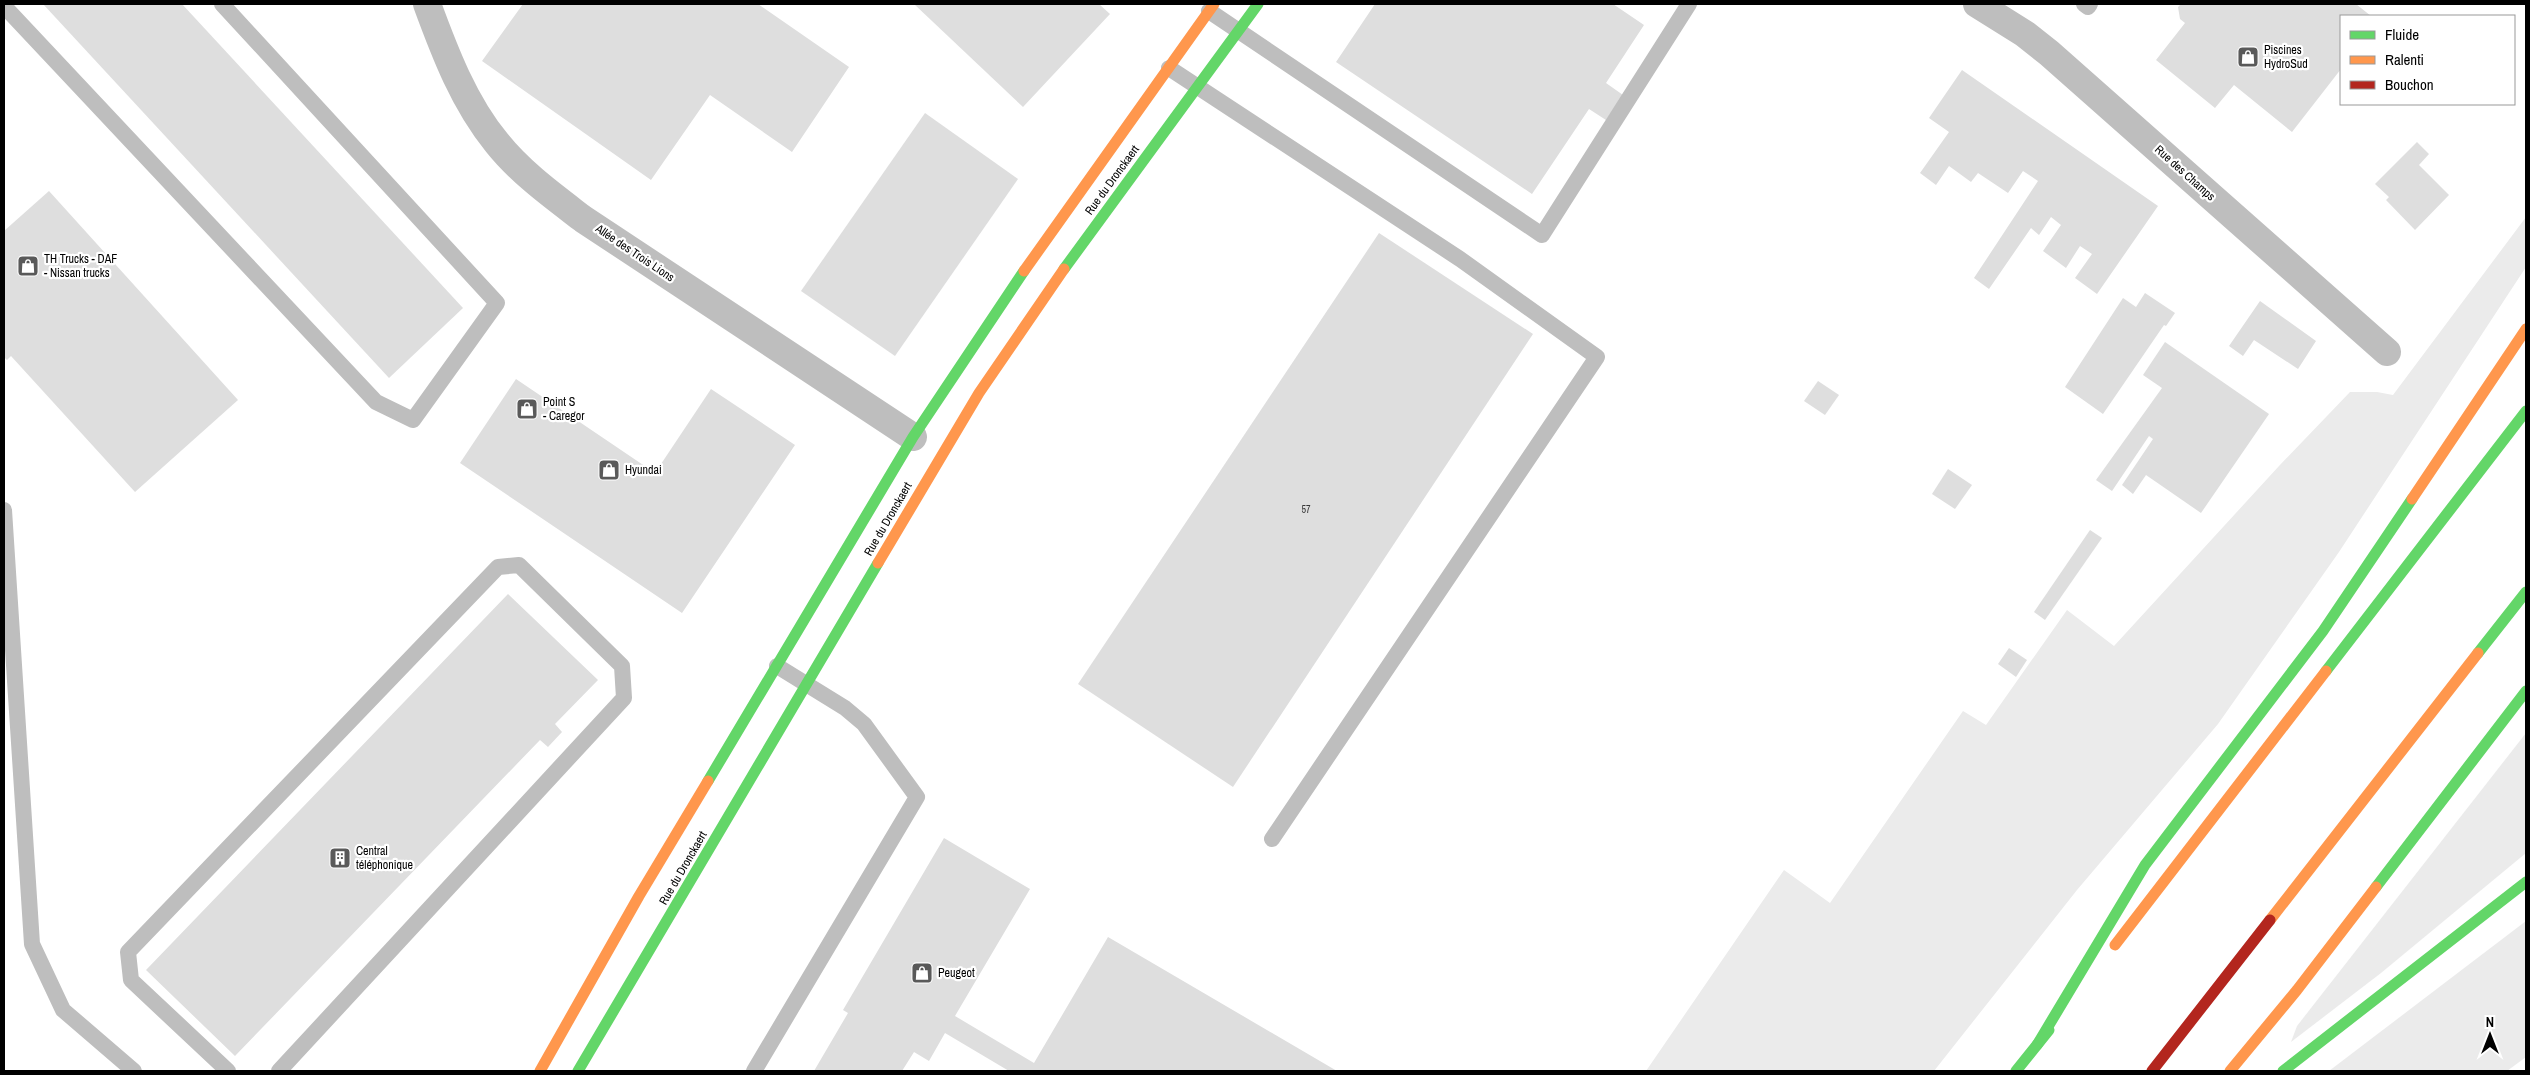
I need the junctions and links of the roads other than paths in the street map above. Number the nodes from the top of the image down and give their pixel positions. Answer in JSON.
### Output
{"nodes":[{"id":1,"x":222,"y":4,"type":"edge"},
{"id":2,"x":428,"y":4,"type":"edge"},
{"id":3,"x":1258,"y":4,"type":"edge"},
{"id":4,"x":1689,"y":4,"type":"edge"},
{"id":5,"x":1977,"y":4,"type":"edge"},
{"id":6,"x":2084,"y":4,"type":"edge"},
{"id":7,"x":2090,"y":4,"type":"edge"},
{"id":8,"x":4,"y":6,"type":"edge"},
{"id":9,"x":1212,"y":7,"type":"edge"},
{"id":10,"x":1239,"y":30,"type":"junction"},
{"id":11,"x":1168,"y":68,"type":"junction"},
{"id":12,"x":1198,"y":87,"type":"junction"},
{"id":13,"x":2526,"y":329,"type":"edge"},
{"id":14,"x":2386,"y":352,"type":"dead end"},
{"id":15,"x":2526,"y":412,"type":"edge"},
{"id":16,"x":913,"y":437,"type":"junction"},
{"id":17,"x":4,"y":510,"type":"edge"},
{"id":18,"x":2526,"y":592,"type":"edge"},
{"id":19,"x":776,"y":666,"type":"junction"},
{"id":20,"x":807,"y":684,"type":"junction"},
{"id":21,"x":2526,"y":691,"type":"edge"},
{"id":22,"x":1272,"y":839,"type":"dead end"},
{"id":23,"x":2526,"y":882,"type":"edge"},
{"id":24,"x":2109,"y":951,"type":"dead end"},
{"id":25,"x":2097,"y":967,"type":"dead end"},
{"id":26,"x":2037,"y":1045,"type":"junction"},
{"id":27,"x":134,"y":1071,"type":"edge"},
{"id":28,"x":228,"y":1071,"type":"edge"},
{"id":29,"x":279,"y":1071,"type":"edge"},
{"id":30,"x":540,"y":1071,"type":"edge"},
{"id":31,"x":578,"y":1071,"type":"edge"},
{"id":32,"x":754,"y":1071,"type":"edge"},
{"id":33,"x":2016,"y":1071,"type":"edge"},
{"id":34,"x":2152,"y":1071,"type":"edge"},
{"id":35,"x":2230,"y":1071,"type":"edge"},
{"id":36,"x":2283,"y":1071,"type":"edge"}],
"edges":[{"from":1,"to":8,"type":"lane"},
{"from":2,"to":16,"type":"street","name":"Allée des Trois Lions"},
{"from":3,"to":10,"type":"main road","name":"Rue du Dronckaert"},
{"from":4,"to":10,"type":"lane"},
{"from":5,"to":14,"type":"street","name":"Rue des Champs"},
{"from":6,"to":7,"type":"lane"},
{"from":9,"to":10,"type":"lane"},
{"from":9,"to":11,"type":"main road","name":"Rue du Dronckaert"},
{"from":10,"to":12,"type":"main road","name":"Rue du Dronckaert"},
{"from":11,"to":12,"type":"lane"},
{"from":11,"to":16,"type":"main road","name":"Rue du Dronckaert"},
{"from":12,"to":20,"type":"main road","name":"Rue du Dronckaert"},
{"from":12,"to":22,"type":"lane"},
{"from":13,"to":26,"type":"main road"},
{"from":15,"to":24,"type":"main road"},
{"from":16,"to":19,"type":"main road","name":"Rue du Dronckaert"},
{"from":17,"to":27,"type":"lane"},
{"from":18,"to":34,"type":"main road"},
{"from":19,"to":20,"type":"lane"},
{"from":19,"to":30,"type":"main road","name":"Rue du Dronckaert"},
{"from":20,"to":31,"type":"main road","name":"Rue du Dronckaert"},
{"from":20,"to":32,"type":"lane"},
{"from":21,"to":35,"type":"main road"},
{"from":23,"to":36,"type":"main road"},
{"from":25,"to":26,"type":"main road"},
{"from":26,"to":33,"type":"main road"},
{"from":28,"to":29,"type":"lane"}]}
